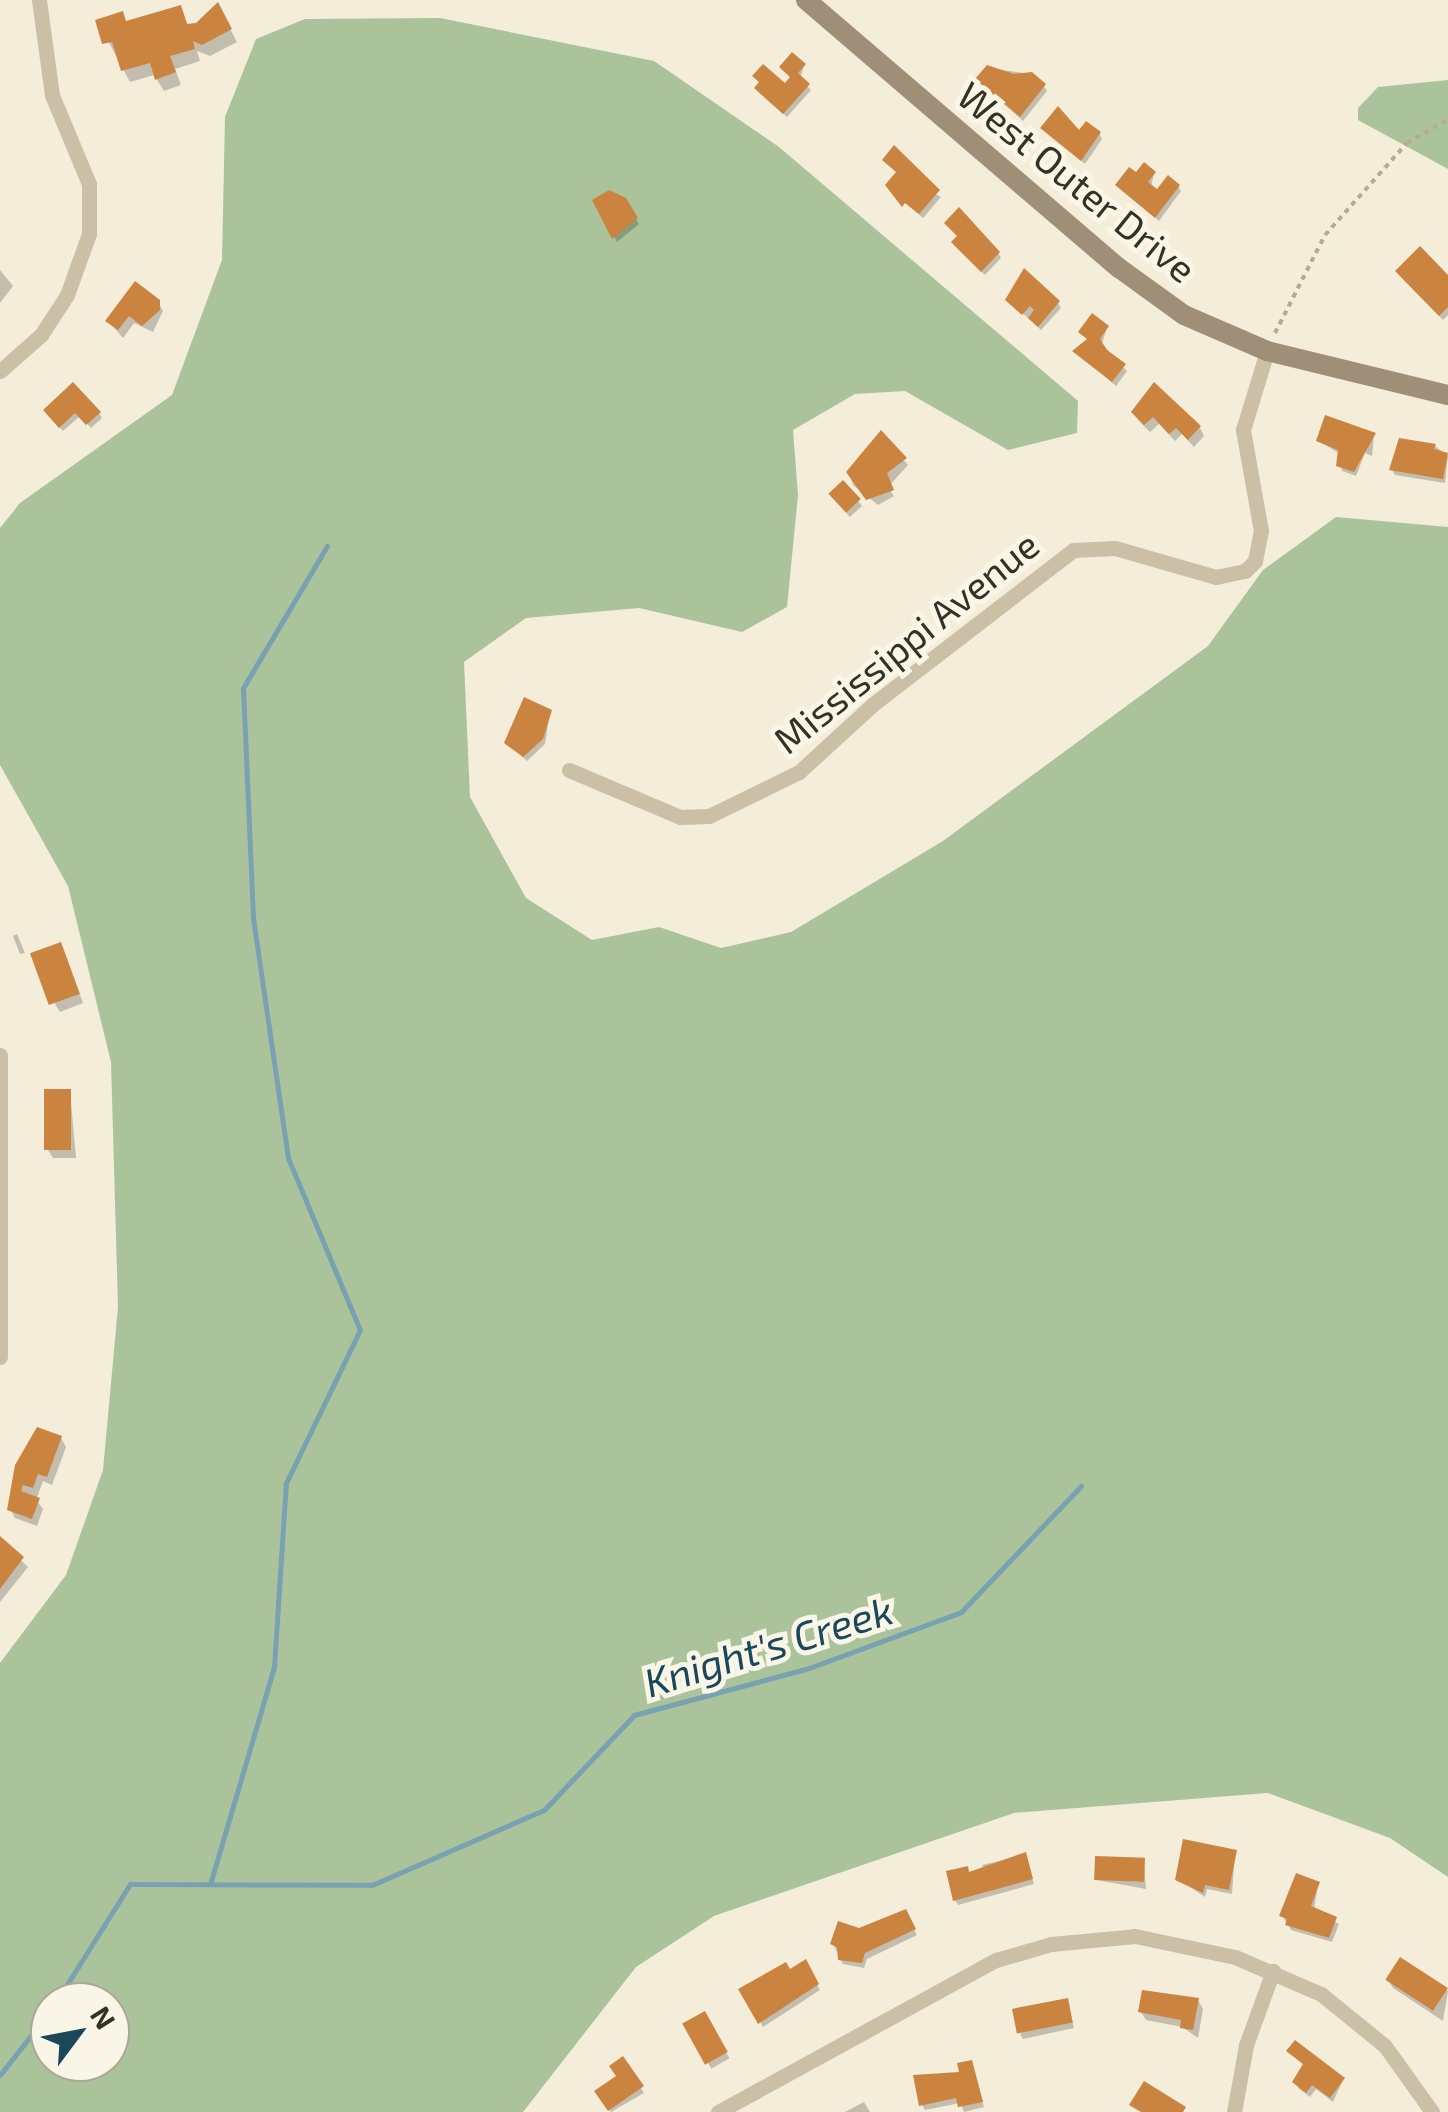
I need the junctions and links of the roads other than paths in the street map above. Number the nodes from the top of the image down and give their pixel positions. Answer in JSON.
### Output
{"nodes":[{"id":1,"x":38,"y":0,"type":"edge"},
{"id":2,"x":806,"y":0,"type":"edge"},
{"id":3,"x":1267,"y":352,"type":"junction"},
{"id":4,"x":0,"y":371,"type":"edge"},
{"id":5,"x":1448,"y":395,"type":"edge"},
{"id":6,"x":568,"y":770,"type":"dead end"},
{"id":7,"x":0,"y":1054,"type":"edge"},
{"id":8,"x":0,"y":1357,"type":"edge"},
{"id":9,"x":1273,"y":1971,"type":"junction"},
{"id":10,"x":718,"y":2112,"type":"edge"},
{"id":11,"x":1234,"y":2112,"type":"edge"},
{"id":12,"x":1432,"y":2112,"type":"edge"}],
"edges":[{"from":1,"to":4,"type":"street"},
{"from":2,"to":3,"type":"street","name":"West Outer Drive"},
{"from":3,"to":5,"type":"street","name":"West Outer Drive"},
{"from":3,"to":6,"type":"street","name":"Mississippi Avenue"},
{"from":7,"to":8,"type":"street"},
{"from":9,"to":10,"type":"street"},
{"from":9,"to":11,"type":"street"},
{"from":9,"to":12,"type":"street"}]}
